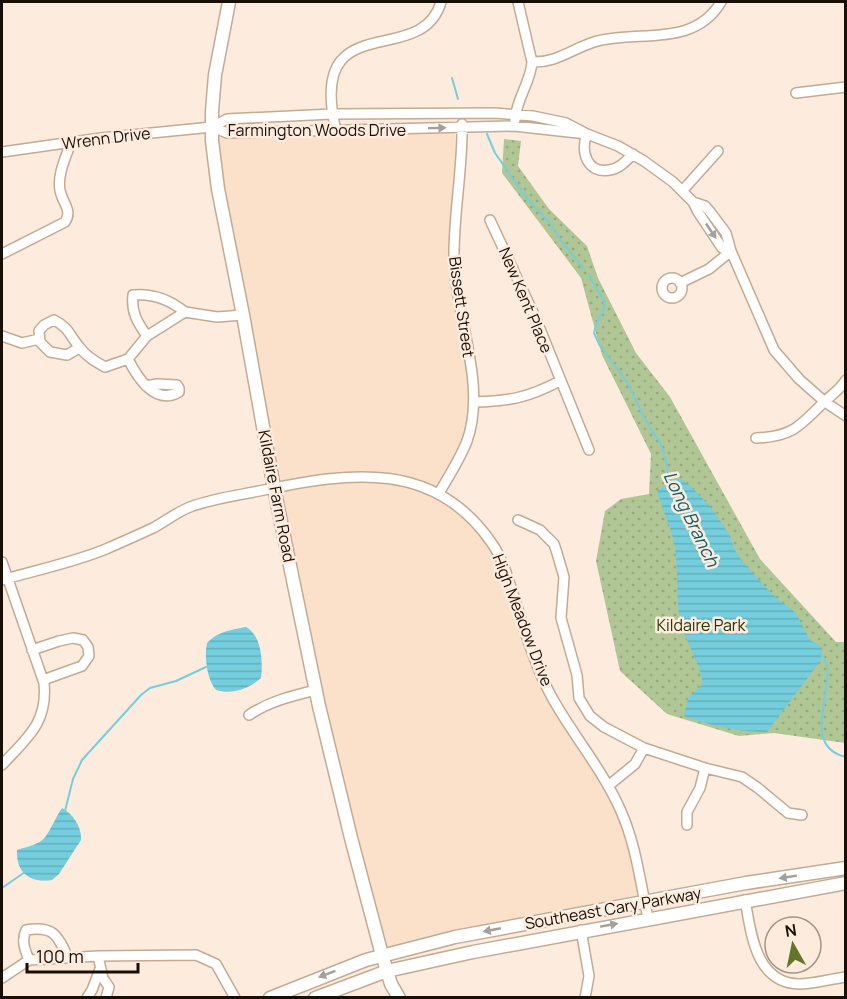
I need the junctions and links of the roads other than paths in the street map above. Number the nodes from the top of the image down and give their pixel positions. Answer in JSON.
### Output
{"nodes":[{"id":1,"x":229,"y":2,"type":"edge"},
{"id":2,"x":441,"y":2,"type":"edge"},
{"id":3,"x":518,"y":2,"type":"edge"},
{"id":4,"x":721,"y":2,"type":"edge"},
{"id":5,"x":532,"y":62,"type":"junction"},
{"id":6,"x":846,"y":87,"type":"edge"},
{"id":7,"x":796,"y":93,"type":"dead end"},
{"id":8,"x":332,"y":114,"type":"junction"},
{"id":9,"x":462,"y":114,"type":"junction"},
{"id":10,"x":515,"y":114,"type":"junction"},
{"id":11,"x":514,"y":126,"type":"junction"},
{"id":12,"x":212,"y":127,"type":"junction"},
{"id":13,"x":462,"y":128,"type":"junction"},
{"id":14,"x":336,"y":130,"type":"junction"},
{"id":15,"x":587,"y":134,"type":"junction"},
{"id":16,"x":71,"y":142,"type":"junction"},
{"id":17,"x":718,"y":151,"type":"dead end"},
{"id":18,"x":2,"y":152,"type":"edge"},
{"id":19,"x":633,"y":154,"type":"junction"},
{"id":20,"x":682,"y":190,"type":"junction"},
{"id":21,"x":490,"y":220,"type":"dead end"},
{"id":22,"x":732,"y":251,"type":"junction"},
{"id":23,"x":2,"y":254,"type":"edge"},
{"id":24,"x":680,"y":283,"type":"dead end"},
{"id":25,"x":185,"y":312,"type":"junction"},
{"id":26,"x":243,"y":315,"type":"junction"},
{"id":27,"x":2,"y":336,"type":"edge"},
{"id":28,"x":147,"y":336,"type":"junction"},
{"id":29,"x":39,"y":339,"type":"junction"},
{"id":30,"x":79,"y":348,"type":"junction"},
{"id":31,"x":128,"y":359,"type":"junction"},
{"id":32,"x":846,"y":380,"type":"edge"},
{"id":33,"x":560,"y":381,"type":"junction"},
{"id":34,"x":146,"y":386,"type":"dead end"},
{"id":35,"x":474,"y":402,"type":"junction"},
{"id":36,"x":825,"y":402,"type":"junction"},
{"id":37,"x":846,"y":416,"type":"edge"},
{"id":38,"x":756,"y":438,"type":"dead end"},
{"id":39,"x":589,"y":450,"type":"dead end"},
{"id":40,"x":273,"y":488,"type":"junction"},
{"id":41,"x":439,"y":493,"type":"junction"},
{"id":42,"x":518,"y":520,"type":"dead end"},
{"id":43,"x":2,"y":562,"type":"edge"},
{"id":44,"x":4,"y":580,"type":"edge"},
{"id":45,"x":32,"y":650,"type":"junction"},
{"id":46,"x":43,"y":680,"type":"junction"},
{"id":47,"x":316,"y":690,"type":"junction"},
{"id":48,"x":249,"y":715,"type":"dead end"},
{"id":49,"x":644,"y":748,"type":"junction"},
{"id":50,"x":2,"y":765,"type":"edge"},
{"id":51,"x":705,"y":768,"type":"junction"},
{"id":52,"x":608,"y":786,"type":"junction"},
{"id":53,"x":802,"y":815,"type":"dead end"},
{"id":54,"x":687,"y":825,"type":"dead end"},
{"id":55,"x":846,"y":868,"type":"edge"},
{"id":56,"x":846,"y":883,"type":"edge"},
{"id":57,"x":746,"y":900,"type":"junction"},
{"id":58,"x":644,"y":902,"type":"junction"},
{"id":59,"x":648,"y":918,"type":"junction"},
{"id":60,"x":581,"y":930,"type":"junction"},
{"id":61,"x":382,"y":954,"type":"junction"},
{"id":62,"x":98,"y":956,"type":"junction"},
{"id":63,"x":68,"y":958,"type":"junction"},
{"id":64,"x":29,"y":960,"type":"junction"},
{"id":65,"x":100,"y":969,"type":"junction"},
{"id":66,"x":387,"y":971,"type":"junction"},
{"id":67,"x":846,"y":977,"type":"edge"},
{"id":68,"x":2,"y":978,"type":"edge"},
{"id":69,"x":391,"y":984,"type":"junction"},
{"id":70,"x":87,"y":998,"type":"edge"},
{"id":71,"x":106,"y":998,"type":"edge"},
{"id":72,"x":235,"y":998,"type":"edge"},
{"id":73,"x":270,"y":998,"type":"edge"},
{"id":74,"x":315,"y":998,"type":"edge"},
{"id":75,"x":389,"y":998,"type":"edge"},
{"id":76,"x":399,"y":998,"type":"edge"},
{"id":77,"x":585,"y":998,"type":"edge"}],
"edges":[{"from":1,"to":12,"type":"main road","name":"Kildaire Farm Road"},
{"from":2,"to":8,"type":"street"},
{"from":3,"to":5,"type":"street"},
{"from":4,"to":5,"type":"street"},
{"from":5,"to":10,"type":"street"},
{"from":6,"to":7,"type":"street"},
{"from":8,"to":9,"type":"street","name":"Farmington Woods Drive"},
{"from":8,"to":12,"type":"street","name":"Farmington Woods Drive"},
{"from":8,"to":14,"type":"street"},
{"from":9,"to":10,"type":"street","name":"Farmington Woods Drive"},
{"from":9,"to":13,"type":"street","name":"Bissett Street"},
{"from":10,"to":11,"type":"street"},
{"from":10,"to":15,"type":"street","name":"Farmington Woods Drive"},
{"from":11,"to":13,"type":"street","name":"Farmington Woods Drive"},
{"from":11,"to":15,"type":"street","name":"Farmington Woods Drive"},
{"from":12,"to":14,"type":"street","name":"Farmington Woods Drive"},
{"from":12,"to":16,"type":"street","name":"Wrenn Drive"},
{"from":12,"to":26,"type":"main road","name":"Kildaire Farm Road"},
{"from":14,"to":13,"type":"street","name":"Farmington Woods Drive","one_way":true},
{"from":13,"to":35,"type":"street","name":"Bissett Street"},
{"from":15,"to":19,"type":"street","name":"Farmington Woods Drive"},
{"from":15,"to":19,"type":"street"},
{"from":16,"to":18,"type":"street","name":"Wrenn Drive"},
{"from":16,"to":23,"type":"street"},
{"from":17,"to":20,"type":"street"},
{"from":19,"to":20,"type":"street","name":"Farmington Woods Drive"},
{"from":20,"to":22,"type":"street","name":"Farmington Woods Drive"},
{"from":21,"to":33,"type":"street","name":"New Kent Place"},
{"from":22,"to":24,"type":"street"},
{"from":22,"to":36,"type":"street","name":"Farmington Woods Drive"},
{"from":25,"to":26,"type":"street"},
{"from":25,"to":28,"type":"street"},
{"from":25,"to":28,"type":"street"},
{"from":26,"to":40,"type":"main road","name":"Kildaire Farm Road"},
{"from":27,"to":29,"type":"street"},
{"from":28,"to":31,"type":"street"},
{"from":29,"to":30,"type":"street"},
{"from":29,"to":30,"type":"street"},
{"from":30,"to":31,"type":"street"},
{"from":31,"to":34,"type":"street"},
{"from":32,"to":36,"type":"street"},
{"from":33,"to":35,"type":"street"},
{"from":33,"to":39,"type":"street","name":"New Kent Place"},
{"from":35,"to":41,"type":"street","name":"Bissett Street"},
{"from":36,"to":37,"type":"street","name":"Farmington Woods Drive"},
{"from":36,"to":38,"type":"street"},
{"from":40,"to":41,"type":"street","name":"High Meadow Drive"},
{"from":40,"to":44,"type":"street","name":"High Meadow Drive"},
{"from":40,"to":47,"type":"main road","name":"Kildaire Farm Road"},
{"from":41,"to":52,"type":"street","name":"High Meadow Drive"},
{"from":42,"to":49,"type":"street"},
{"from":43,"to":44,"type":"street"},
{"from":44,"to":45,"type":"street"},
{"from":45,"to":46,"type":"street"},
{"from":45,"to":46,"type":"street"},
{"from":46,"to":50,"type":"street"},
{"from":47,"to":48,"type":"street"},
{"from":47,"to":61,"type":"main road","name":"Kildaire Farm Road"},
{"from":49,"to":51,"type":"street"},
{"from":49,"to":52,"type":"street"},
{"from":51,"to":53,"type":"street"},
{"from":51,"to":54,"type":"street"},
{"from":52,"to":58,"type":"street","name":"High Meadow Drive"},
{"from":55,"to":58,"type":"main road","name":"Southeast Cary Parkway","one_way":true},
{"from":56,"to":57,"type":"main road","name":"Southeast Cary Parkway"},
{"from":57,"to":59,"type":"main road","name":"Southeast Cary Parkway"},
{"from":57,"to":67,"type":"street"},
{"from":58,"to":59,"type":"street","name":"High Meadow Drive"},
{"from":58,"to":61,"type":"main road","name":"Southeast Cary Parkway","one_way":true},
{"from":60,"to":59,"type":"main road","name":"Southeast Cary Parkway","one_way":true},
{"from":60,"to":66,"type":"main road","name":"Southeast Cary Parkway"},
{"from":60,"to":77,"type":"street"},
{"from":61,"to":66,"type":"main road","name":"Kildaire Farm Road"},
{"from":61,"to":73,"type":"main road","name":"Southeast Cary Parkway","one_way":true},
{"from":62,"to":63,"type":"street"},
{"from":62,"to":65,"type":"street"},
{"from":62,"to":72,"type":"street"},
{"from":63,"to":64,"type":"street"},
{"from":63,"to":64,"type":"street"},
{"from":64,"to":68,"type":"street"},
{"from":65,"to":70,"type":"street"},
{"from":65,"to":71,"type":"street"},
{"from":66,"to":69,"type":"main road","name":"Kildaire Farm Road"},
{"from":66,"to":74,"type":"main road","name":"Southeast Cary Parkway"},
{"from":69,"to":75,"type":"main road","name":"Kildaire Farm Road"},
{"from":69,"to":76,"type":"main road","name":"Kildaire Farm Road"}]}
